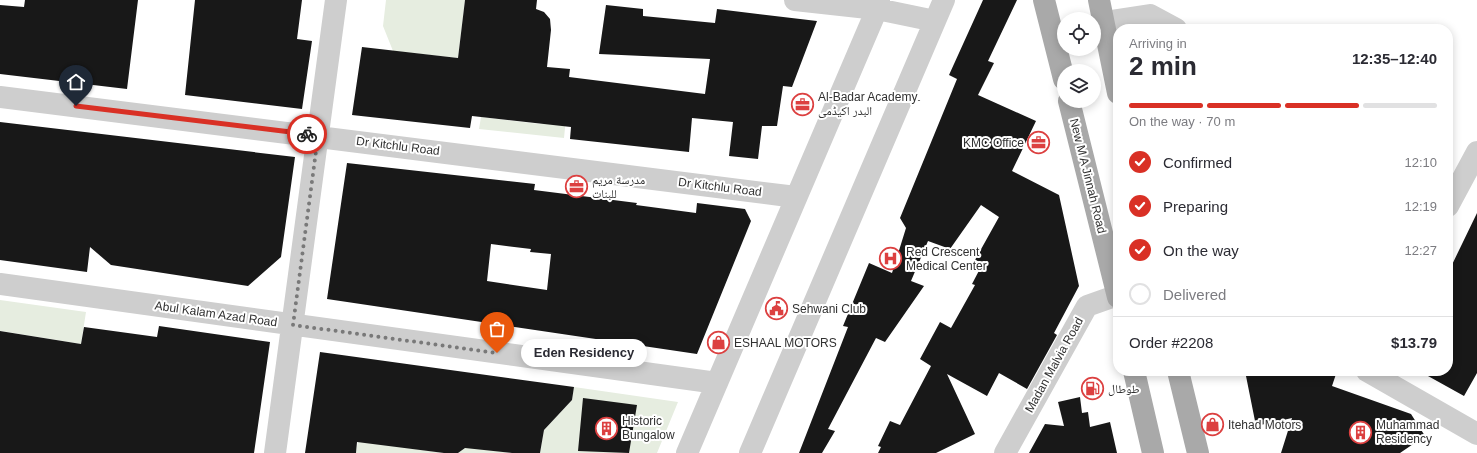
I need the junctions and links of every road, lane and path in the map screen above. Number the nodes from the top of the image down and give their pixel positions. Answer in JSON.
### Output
{"nodes":[{"id":1,"x":336,"y":0,"type":"edge"},
{"id":2,"x":795,"y":0,"type":"edge"},
{"id":3,"x":944,"y":0,"type":"edge"},
{"id":4,"x":1044,"y":0,"type":"edge"},
{"id":5,"x":1099,"y":0,"type":"edge"},
{"id":6,"x":878,"y":4,"type":"edge"},
{"id":7,"x":935,"y":21,"type":"junction"},
{"id":8,"x":1104,"y":22,"type":"junction"},
{"id":9,"x":1167,"y":24,"type":"edge"},
{"id":10,"x":1060,"y":64,"type":"edge"},
{"id":11,"x":1113,"y":68,"type":"edge"},
{"id":12,"x":0,"y":96,"type":"edge"},
{"id":13,"x":1071,"y":108,"type":"edge"},
{"id":14,"x":318,"y":136,"type":"junction"},
{"id":15,"x":1477,"y":152,"type":"edge"},
{"id":16,"x":1462,"y":182,"type":"edge"},
{"id":17,"x":796,"y":196,"type":"junction"},
{"id":18,"x":1453,"y":197,"type":"edge"},
{"id":19,"x":1113,"y":276,"type":"edge"},
{"id":20,"x":0,"y":284,"type":"edge"},
{"id":21,"x":1113,"y":298,"type":"edge"},
{"id":22,"x":293,"y":325,"type":"junction"},
{"id":23,"x":1135,"y":376,"type":"edge"},
{"id":24,"x":1179,"y":376,"type":"edge"},
{"id":25,"x":1376,"y":376,"type":"edge"},
{"id":26,"x":717,"y":383,"type":"junction"},
{"id":27,"x":1477,"y":434,"type":"edge"},
{"id":28,"x":275,"y":453,"type":"edge"},
{"id":29,"x":686,"y":453,"type":"edge"},
{"id":30,"x":750,"y":453,"type":"edge"},
{"id":31,"x":1005,"y":453,"type":"edge"},
{"id":32,"x":1153,"y":453,"type":"edge"},
{"id":33,"x":1198,"y":453,"type":"edge"}],
"edges":[{"from":1,"to":14,"type":"street"},
{"from":2,"to":6,"type":"street"},
{"from":3,"to":7,"type":"street"},
{"from":4,"to":10,"type":"main road"},
{"from":5,"to":8,"type":"main road"},
{"from":6,"to":7,"type":"street"},
{"from":6,"to":17,"type":"street"},
{"from":7,"to":30,"type":"street"},
{"from":8,"to":9,"type":"street"},
{"from":8,"to":11,"type":"main road"},
{"from":12,"to":14,"type":"street","name":"Dr Kitchlu Road"},
{"from":13,"to":19,"type":"main road","name":"New M A Jinnah Road"},
{"from":14,"to":17,"type":"street","name":"Dr Kitchlu Road"},
{"from":14,"to":22,"type":"street"},
{"from":15,"to":16,"type":"street"},
{"from":16,"to":18,"type":"street"},
{"from":17,"to":26,"type":"street"},
{"from":20,"to":22,"type":"street","name":"Abul Kalam Azad Road"},
{"from":21,"to":31,"type":"street","name":"Madan Malvia Road"},
{"from":22,"to":26,"type":"street","name":"Abul Kalam Azad Road"},
{"from":22,"to":28,"type":"street"},
{"from":23,"to":32,"type":"main road"},
{"from":24,"to":33,"type":"main road"},
{"from":25,"to":27,"type":"street"},
{"from":26,"to":29,"type":"street"}]}
